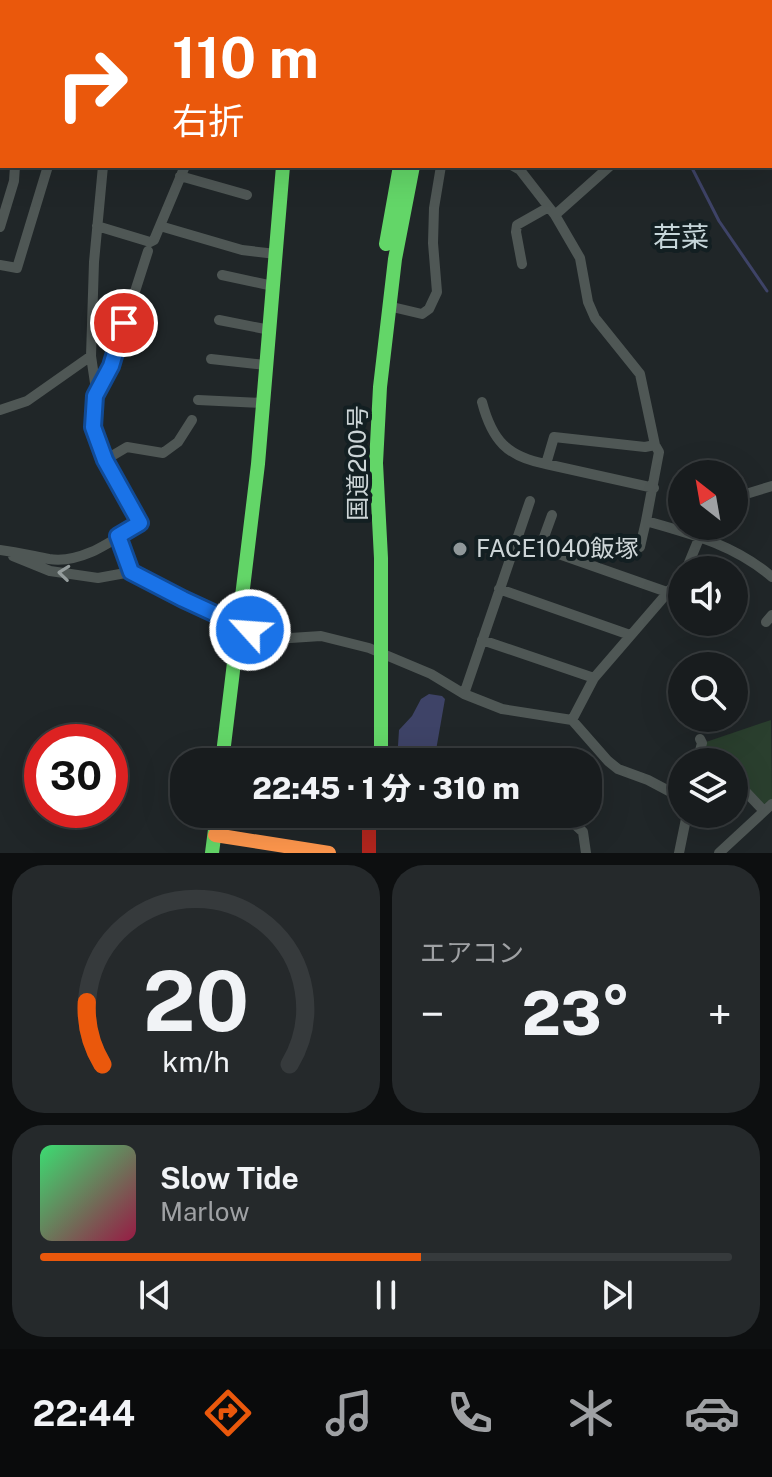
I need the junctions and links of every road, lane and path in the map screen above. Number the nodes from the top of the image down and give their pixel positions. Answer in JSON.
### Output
{"nodes":[{"id":1,"x":15,"y":168,"type":"edge"},
{"id":2,"x":47,"y":168,"type":"edge"},
{"id":3,"x":101,"y":168,"type":"edge"},
{"id":4,"x":283,"y":168,"type":"edge"},
{"id":5,"x":400,"y":168,"type":"edge"},
{"id":6,"x":413,"y":168,"type":"edge"},
{"id":7,"x":441,"y":168,"type":"edge"},
{"id":8,"x":516,"y":168,"type":"edge"},
{"id":9,"x":607,"y":168,"type":"edge"},
{"id":10,"x":182,"y":171,"type":"edge"},
{"id":11,"x":247,"y":195,"type":"dead end"},
{"id":12,"x":551,"y":212,"type":"junction"},
{"id":13,"x":97,"y":226,"type":"junction"},
{"id":14,"x":160,"y":226,"type":"junction"},
{"id":15,"x":0,"y":227,"type":"edge"},
{"id":16,"x":148,"y":251,"type":"dead end"},
{"id":17,"x":276,"y":254,"type":"junction"},
{"id":18,"x":522,"y":264,"type":"dead end"},
{"id":19,"x":0,"y":265,"type":"edge"},
{"id":20,"x":222,"y":275,"type":"dead end"},
{"id":21,"x":273,"y":286,"type":"junction"},
{"id":22,"x":388,"y":306,"type":"junction"},
{"id":23,"x":219,"y":320,"type":"dead end"},
{"id":24,"x":270,"y":330,"type":"junction"},
{"id":25,"x":91,"y":356,"type":"junction"},
{"id":26,"x":211,"y":359,"type":"dead end"},
{"id":27,"x":266,"y":365,"type":"junction"},
{"id":28,"x":95,"y":396,"type":"junction"},
{"id":29,"x":198,"y":400,"type":"dead end"},
{"id":30,"x":482,"y":402,"type":"dead end"},
{"id":31,"x":263,"y":403,"type":"junction"},
{"id":32,"x":0,"y":410,"type":"edge"},
{"id":33,"x":192,"y":420,"type":"dead end"},
{"id":34,"x":655,"y":445,"type":"junction"},
{"id":35,"x":105,"y":460,"type":"junction"},
{"id":36,"x":546,"y":464,"type":"junction"},
{"id":37,"x":772,"y":486,"type":"edge"},
{"id":38,"x":654,"y":488,"type":"junction"},
{"id":39,"x":748,"y":493,"type":"edge"},
{"id":40,"x":530,"y":501,"type":"dead end"},
{"id":41,"x":552,"y":515,"type":"dead end"},
{"id":42,"x":646,"y":521,"type":"junction"},
{"id":43,"x":668,"y":527,"type":"edge"},
{"id":44,"x":118,"y":536,"type":"junction"},
{"id":45,"x":516,"y":539,"type":"junction"},
{"id":46,"x":616,"y":539,"type":"dead end"},
{"id":47,"x":709,"y":540,"type":"edge"},
{"id":48,"x":540,"y":548,"type":"junction"},
{"id":49,"x":0,"y":550,"type":"edge"},
{"id":50,"x":131,"y":572,"type":"junction"},
{"id":51,"x":772,"y":577,"type":"edge"},
{"id":52,"x":499,"y":589,"type":"junction"},
{"id":53,"x":667,"y":592,"type":"joint"},
{"id":54,"x":630,"y":635,"type":"junction"},
{"id":55,"x":482,"y":640,"type":"junction"},
{"id":56,"x":374,"y":650,"type":"junction"},
{"id":57,"x":594,"y":678,"type":"junction"},
{"id":58,"x":464,"y":694,"type":"junction"},
{"id":59,"x":572,"y":720,"type":"junction"},
{"id":60,"x":700,"y":739,"type":"dead end"},
{"id":61,"x":224,"y":748,"type":"edge"},
{"id":62,"x":370,"y":748,"type":"edge"},
{"id":63,"x":380,"y":748,"type":"edge"},
{"id":64,"x":701,"y":748,"type":"edge"},
{"id":65,"x":668,"y":791,"type":"edge"},
{"id":66,"x":748,"y":793,"type":"edge"},
{"id":67,"x":768,"y":808,"type":"edge"},
{"id":68,"x":216,"y":828,"type":"edge"},
{"id":69,"x":369,"y":828,"type":"edge"},
{"id":70,"x":381,"y":828,"type":"edge"},
{"id":71,"x":579,"y":828,"type":"edge"},
{"id":72,"x":684,"y":828,"type":"edge"},
{"id":73,"x":215,"y":835,"type":"junction"},
{"id":74,"x":212,"y":853,"type":"edge"},
{"id":75,"x":329,"y":853,"type":"edge"},
{"id":76,"x":369,"y":853,"type":"edge"},
{"id":77,"x":381,"y":853,"type":"edge"},
{"id":78,"x":586,"y":853,"type":"edge"},
{"id":79,"x":679,"y":853,"type":"edge"},
{"id":80,"x":719,"y":853,"type":"edge"}],
"edges":[{"from":1,"to":15,"type":"street"},
{"from":2,"to":19,"type":"street"},
{"from":3,"to":13,"type":"street"},
{"from":4,"to":17,"type":"main road"},
{"from":5,"to":56,"type":"main road","name":"国道200号"},
{"from":6,"to":22,"type":"main road","name":"国道200号"},
{"from":7,"to":22,"type":"street"},
{"from":8,"to":12,"type":"street"},
{"from":9,"to":12,"type":"street"},
{"from":10,"to":11,"type":"street"},
{"from":10,"to":14,"type":"street"},
{"from":12,"to":18,"type":"street"},
{"from":12,"to":34,"type":"street"},
{"from":13,"to":14,"type":"street"},
{"from":13,"to":25,"type":"street"},
{"from":14,"to":17,"type":"street"},
{"from":16,"to":28,"type":"street"},
{"from":17,"to":21,"type":"main road"},
{"from":20,"to":21,"type":"street"},
{"from":21,"to":24,"type":"main road"},
{"from":22,"to":56,"type":"main road","name":"国道200号"},
{"from":23,"to":24,"type":"street"},
{"from":24,"to":27,"type":"main road"},
{"from":25,"to":28,"type":"street"},
{"from":25,"to":32,"type":"street"},
{"from":26,"to":27,"type":"street"},
{"from":27,"to":31,"type":"main road"},
{"from":28,"to":35,"type":"street"},
{"from":29,"to":31,"type":"street"},
{"from":30,"to":36,"type":"street"},
{"from":31,"to":61,"type":"main road"},
{"from":33,"to":35,"type":"street"},
{"from":34,"to":36,"type":"street"},
{"from":34,"to":38,"type":"street"},
{"from":35,"to":44,"type":"street"},
{"from":36,"to":38,"type":"street"},
{"from":37,"to":39,"type":"street"},
{"from":38,"to":42,"type":"street"},
{"from":40,"to":45,"type":"street"},
{"from":41,"to":48,"type":"street"},
{"from":42,"to":43,"type":"street"},
{"from":42,"to":46,"type":"street"},
{"from":44,"to":49,"type":"street"},
{"from":44,"to":50,"type":"street"},
{"from":45,"to":48,"type":"street"},
{"from":45,"to":52,"type":"street"},
{"from":47,"to":51,"type":"street"},
{"from":48,"to":53,"type":"street"},
{"from":50,"to":49,"type":"street","one_way":true},
{"from":50,"to":56,"type":"street","bridge":true},
{"from":52,"to":54,"type":"street"},
{"from":52,"to":55,"type":"street"},
{"from":53,"to":54,"type":"street"},
{"from":54,"to":57,"type":"street"},
{"from":55,"to":57,"type":"street"},
{"from":55,"to":58,"type":"street"},
{"from":56,"to":58,"type":"street"},
{"from":56,"to":62,"type":"main road","name":"国道200号"},
{"from":56,"to":63,"type":"main road","name":"国道200号"},
{"from":57,"to":59,"type":"street"},
{"from":58,"to":59,"type":"street"},
{"from":59,"to":65,"type":"street"},
{"from":60,"to":64,"type":"street"},
{"from":66,"to":67,"type":"street"},
{"from":67,"to":80,"type":"street"},
{"from":68,"to":73,"type":"main road"},
{"from":69,"to":76,"type":"main road"},
{"from":70,"to":77,"type":"main road"},
{"from":71,"to":78,"type":"street"},
{"from":72,"to":79,"type":"street"},
{"from":73,"to":74,"type":"main road"},
{"from":73,"to":75,"type":"main road"}]}
